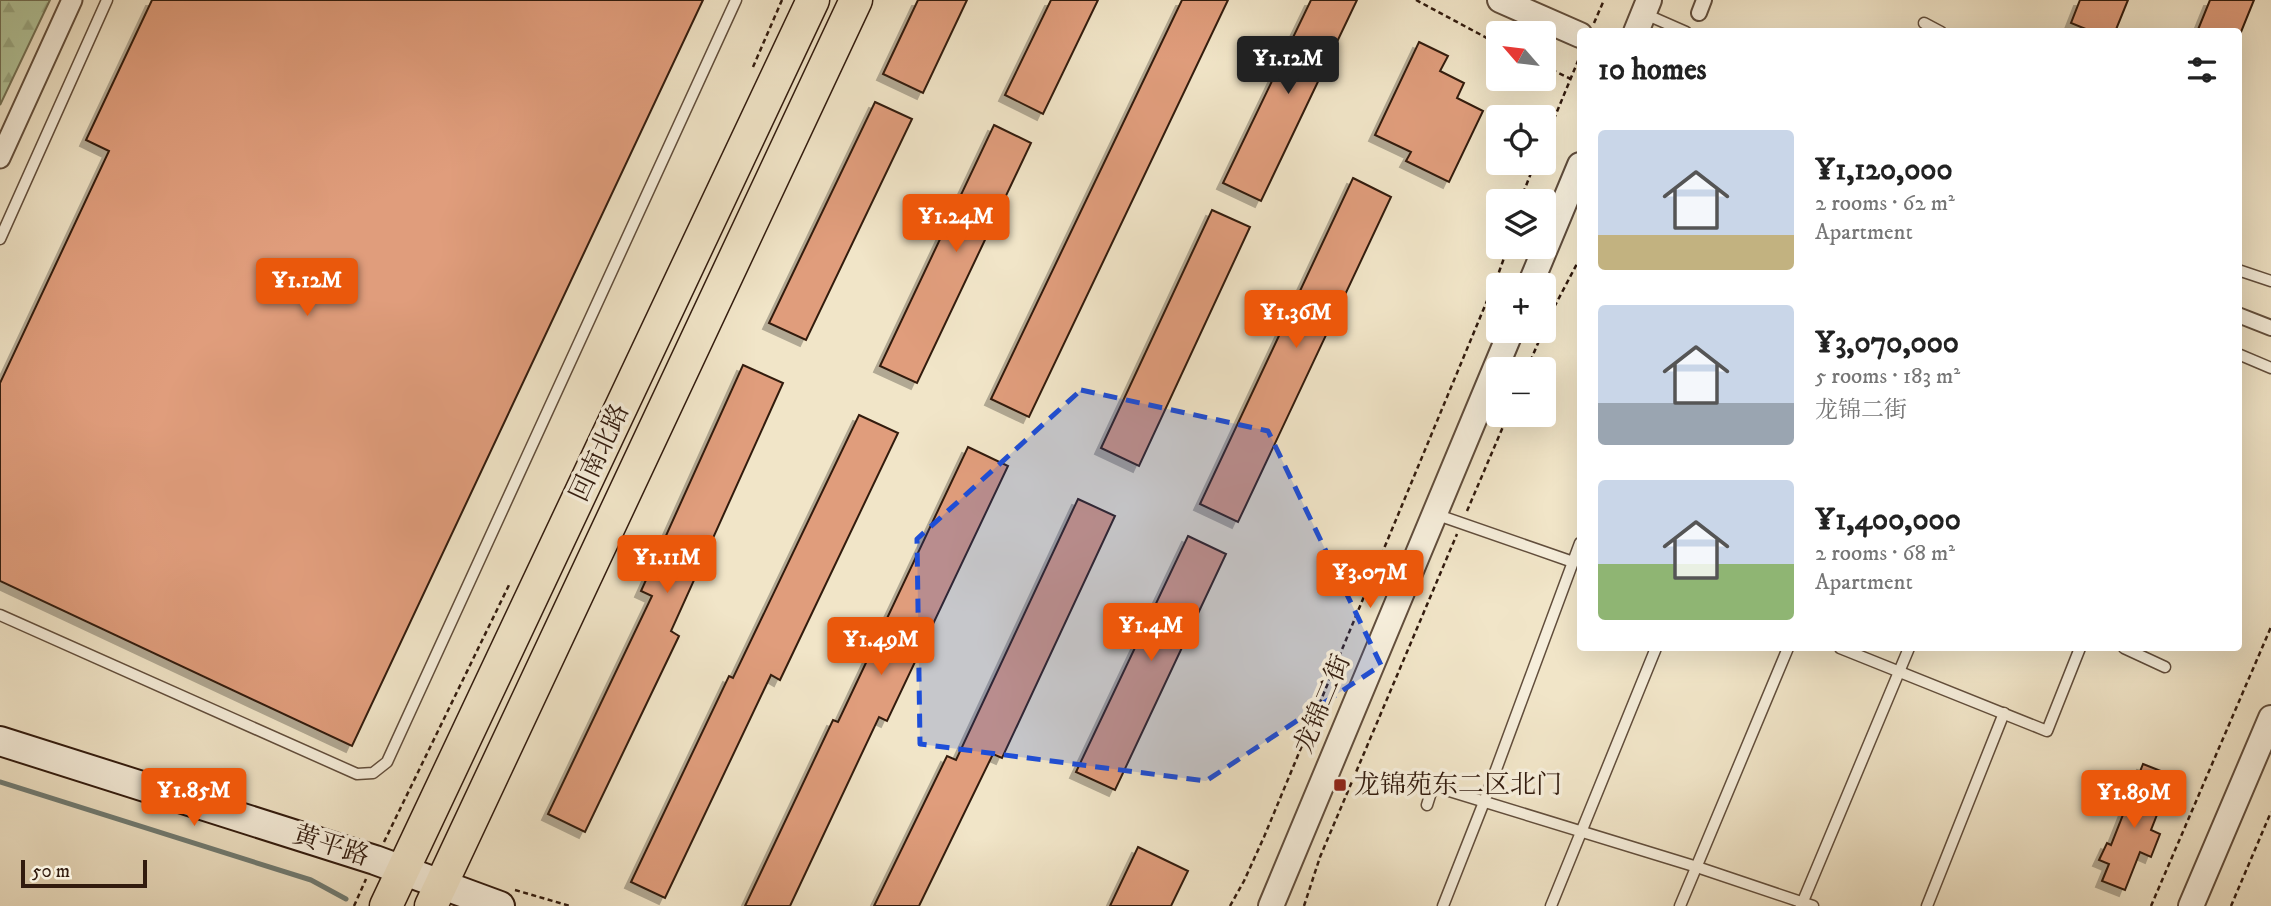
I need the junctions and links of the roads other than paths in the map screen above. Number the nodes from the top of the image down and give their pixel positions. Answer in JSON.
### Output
{"nodes":[{"id":1,"x":72,"y":0,"type":"edge"},
{"id":2,"x":107,"y":0,"type":"edge"},
{"id":3,"x":737,"y":0,"type":"edge"},
{"id":4,"x":813,"y":0,"type":"edge"},
{"id":5,"x":856,"y":0,"type":"edge"},
{"id":6,"x":1500,"y":0,"type":"edge"},
{"id":7,"x":1643,"y":15,"type":"edge"},
{"id":8,"x":1924,"y":23,"type":"dead end"},
{"id":9,"x":1674,"y":28,"type":"edge"},
{"id":10,"x":1933,"y":28,"type":"edge"},
{"id":11,"x":1577,"y":33,"type":"edge"},
{"id":12,"x":0,"y":158,"type":"edge"},
{"id":13,"x":1577,"y":172,"type":"edge"},
{"id":14,"x":0,"y":239,"type":"edge"},
{"id":15,"x":2242,"y":271,"type":"edge"},
{"id":16,"x":1535,"y":273,"type":"edge"},
{"id":17,"x":2271,"y":281,"type":"edge"},
{"id":18,"x":2242,"y":316,"type":"edge"},
{"id":19,"x":2271,"y":328,"type":"edge"},
{"id":20,"x":1506,"y":343,"type":"edge"},
{"id":21,"x":2242,"y":356,"type":"edge"},
{"id":22,"x":2271,"y":368,"type":"edge"},
{"id":23,"x":1434,"y":514,"type":"junction"},
{"id":24,"x":1577,"y":551,"type":"edge"},
{"id":25,"x":1573,"y":562,"type":"junction"},
{"id":26,"x":0,"y":615,"type":"edge"},
{"id":27,"x":1655,"y":651,"type":"edge"},
{"id":28,"x":1787,"y":651,"type":"edge"},
{"id":29,"x":1848,"y":651,"type":"edge"},
{"id":30,"x":1908,"y":651,"type":"edge"},
{"id":31,"x":2079,"y":651,"type":"edge"},
{"id":32,"x":2130,"y":651,"type":"edge"},
{"id":33,"x":2165,"y":667,"type":"dead end"},
{"id":34,"x":1899,"y":671,"type":"junction"},
{"id":35,"x":2004,"y":713,"type":"junction"},
{"id":36,"x":2271,"y":718,"type":"edge"},
{"id":37,"x":0,"y":741,"type":"edge"},
{"id":38,"x":1484,"y":802,"type":"junction"},
{"id":39,"x":1427,"y":805,"type":"dead end"},
{"id":40,"x":1580,"y":831,"type":"junction"},
{"id":41,"x":1697,"y":867,"type":"junction"},
{"id":42,"x":403,"y":870,"type":"junction"},
{"id":43,"x":436,"y":896,"type":"edge"},
{"id":44,"x":504,"y":897,"type":"edge"},
{"id":45,"x":372,"y":902,"type":"edge"},
{"id":46,"x":1806,"y":905,"type":"edge"},
{"id":47,"x":1271,"y":906,"type":"edge"},
{"id":48,"x":1443,"y":906,"type":"edge"},
{"id":49,"x":1551,"y":906,"type":"edge"},
{"id":50,"x":1681,"y":906,"type":"edge"},
{"id":51,"x":1927,"y":906,"type":"edge"},
{"id":52,"x":2191,"y":906,"type":"edge"}],
"edges":[{"from":1,"to":12,"type":"street"},
{"from":2,"to":14,"type":"lane"},
{"from":3,"to":26,"type":"lane"},
{"from":4,"to":42,"type":"main road","name":"回南北路"},
{"from":5,"to":43,"type":"main road","name":"回南北路"},
{"from":6,"to":11,"type":"street"},
{"from":7,"to":9,"type":"lane"},
{"from":8,"to":10,"type":"lane"},
{"from":13,"to":16,"type":"street"},
{"from":15,"to":17,"type":"lane"},
{"from":18,"to":19,"type":"street"},
{"from":20,"to":23,"type":"street","name":"龙锦二街"},
{"from":21,"to":22,"type":"lane"},
{"from":23,"to":25,"type":"lane"},
{"from":23,"to":47,"type":"street","name":"龙锦二街"},
{"from":24,"to":25,"type":"lane"},
{"from":25,"to":38,"type":"lane"},
{"from":27,"to":40,"type":"lane"},
{"from":28,"to":41,"type":"lane"},
{"from":29,"to":34,"type":"lane"},
{"from":30,"to":34,"type":"lane"},
{"from":31,"to":35,"type":"lane"},
{"from":32,"to":33,"type":"lane"},
{"from":34,"to":35,"type":"lane"},
{"from":34,"to":46,"type":"lane"},
{"from":35,"to":51,"type":"lane"},
{"from":36,"to":52,"type":"street"},
{"from":37,"to":42,"type":"main road","name":"黄平路"},
{"from":38,"to":39,"type":"lane"},
{"from":38,"to":40,"type":"lane"},
{"from":38,"to":48,"type":"lane"},
{"from":40,"to":41,"type":"lane"},
{"from":40,"to":49,"type":"lane"},
{"from":41,"to":46,"type":"lane"},
{"from":41,"to":50,"type":"lane"},
{"from":42,"to":43,"type":"main road","name":"黄平路"},
{"from":42,"to":45,"type":"main road","name":"回南北路"},
{"from":43,"to":44,"type":"main road","name":"黄平路"}]}
